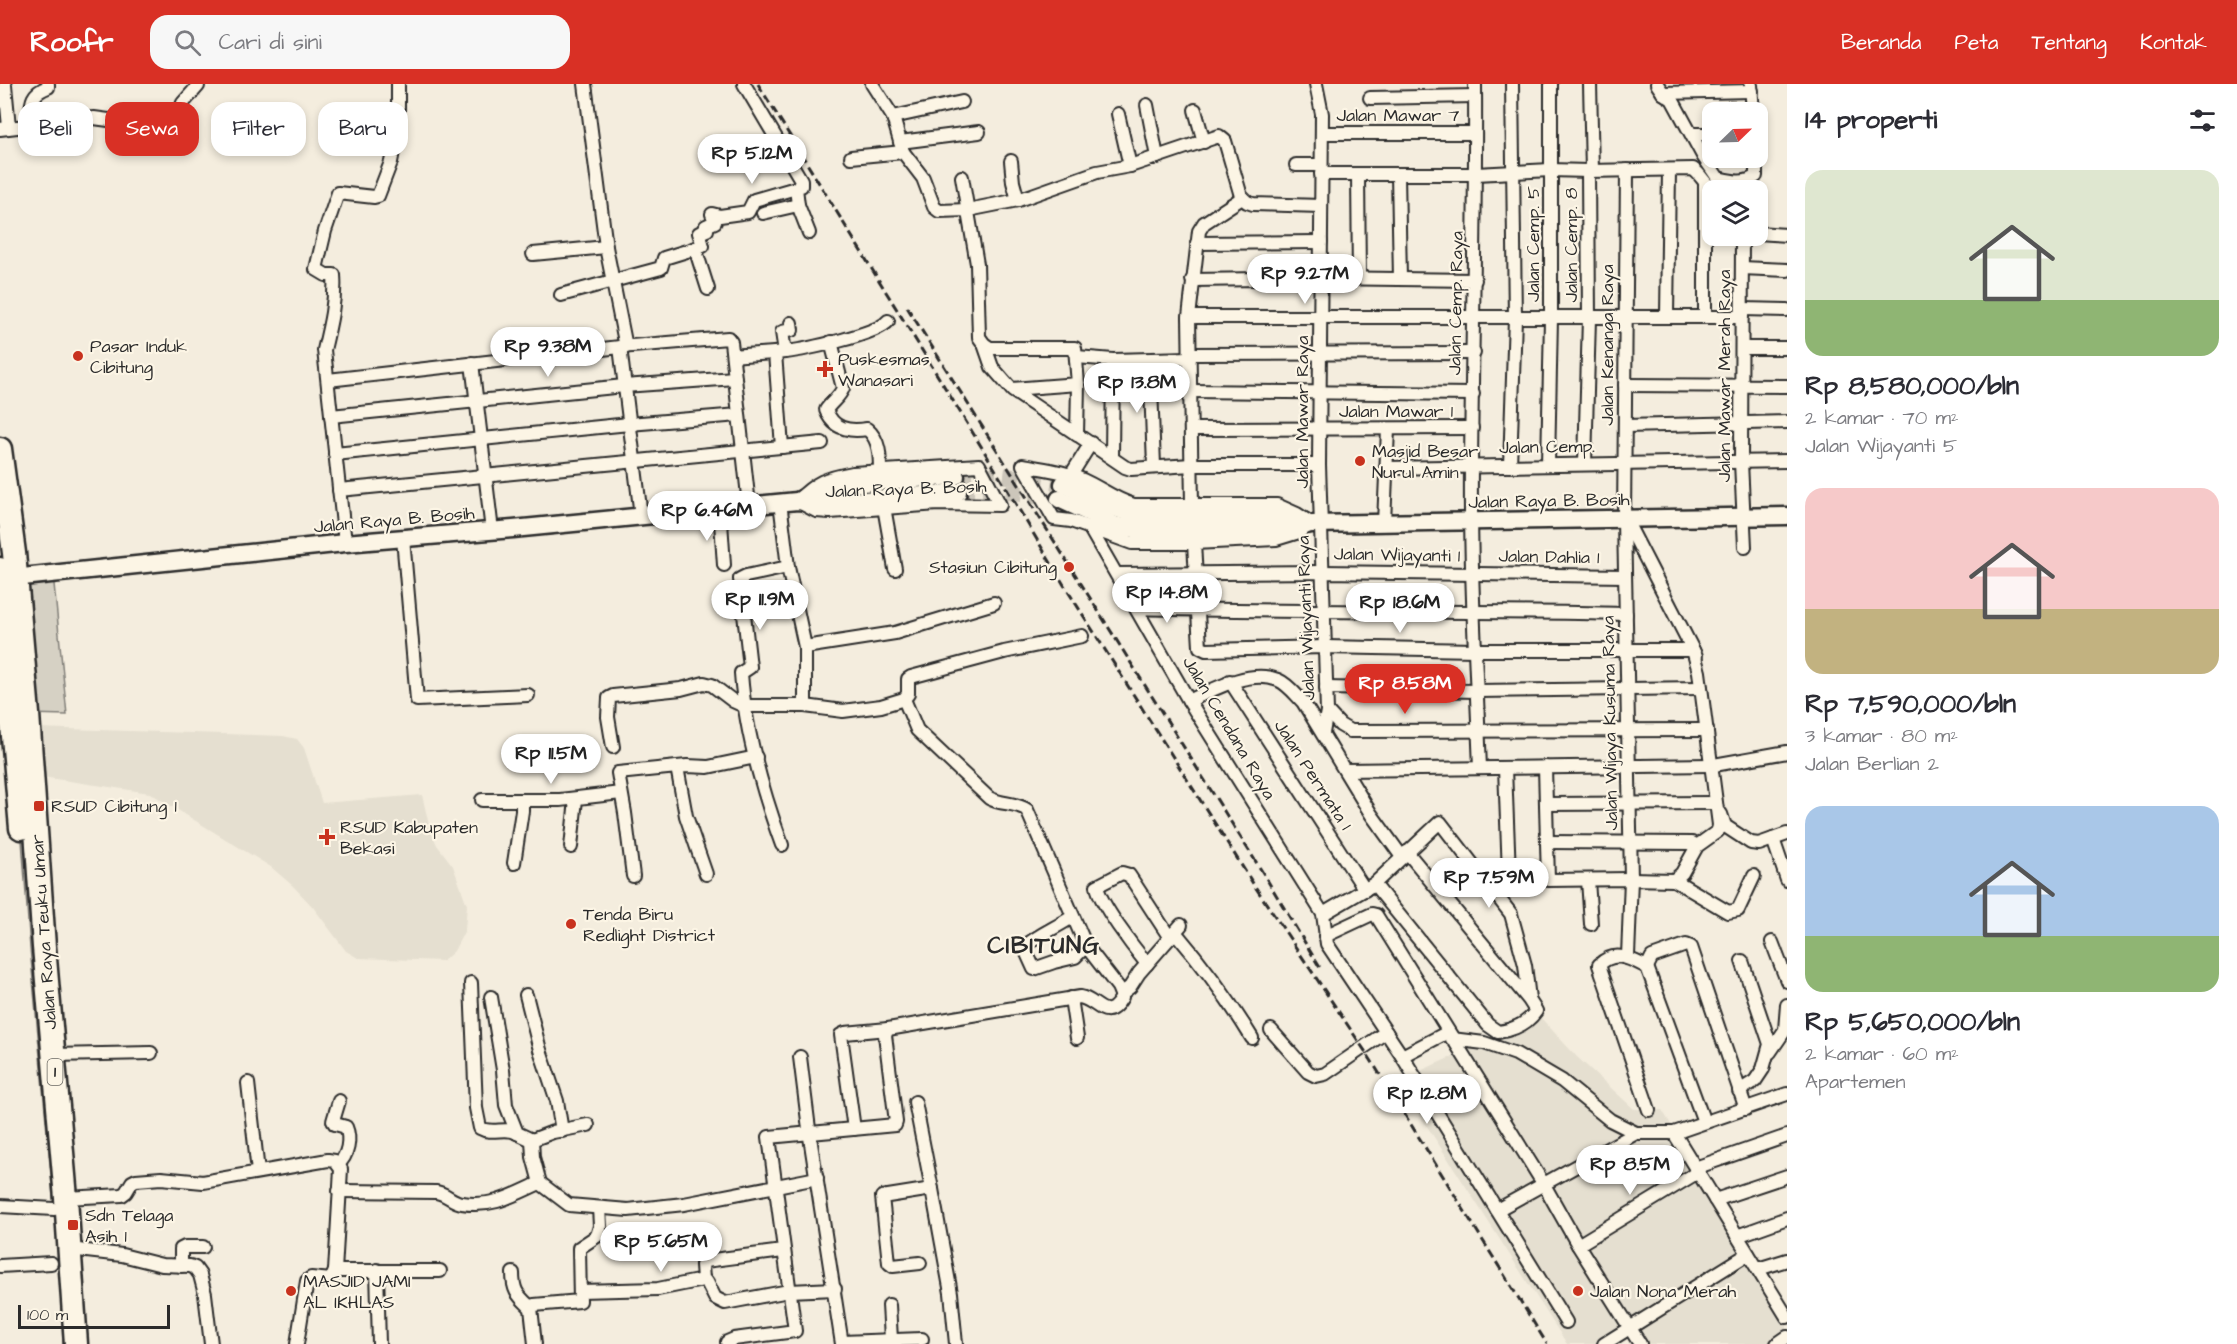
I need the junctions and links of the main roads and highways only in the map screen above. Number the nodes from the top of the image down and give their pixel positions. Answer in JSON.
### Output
{"nodes":[{"id":1,"x":0,"y":449,"type":"edge"},
{"id":2,"x":957,"y":484,"type":"tunnel mouth"},
{"id":3,"x":1065,"y":486,"type":"tunnel mouth"},
{"id":4,"x":1787,"y":516,"type":"edge"},
{"id":5,"x":5,"y":577,"type":"edge"},
{"id":6,"x":38,"y":955,"type":"junction"},
{"id":7,"x":60,"y":1203,"type":"junction"},
{"id":8,"x":63,"y":1344,"type":"edge"},
{"id":9,"x":76,"y":1344,"type":"edge"}],
"edges":[{"from":1,"to":5,"type":"highway","name":"Jalan Raya Teuku Umar","number":"1"},
{"from":2,"to":5,"type":"main road","name":"Jalan Raya B. Bosih"},
{"from":3,"to":4,"type":"main road","name":"Jalan Raya B. Bosih"},
{"from":5,"to":6,"type":"highway","name":"Jalan Raya Teuku Umar","number":"1"},
{"from":6,"to":7,"type":"highway","name":"Jalan Raya Teuku Umar","number":"1"},
{"from":6,"to":7,"type":"highway","name":"Jalan Raya Teuku Umar","number":"1"},
{"from":7,"to":8,"type":"highway","name":"Jalan Raya Teuku Umar","number":"1"},
{"from":7,"to":9,"type":"highway","name":"Jalan Raya Teuku Umar","number":"1"}]}
